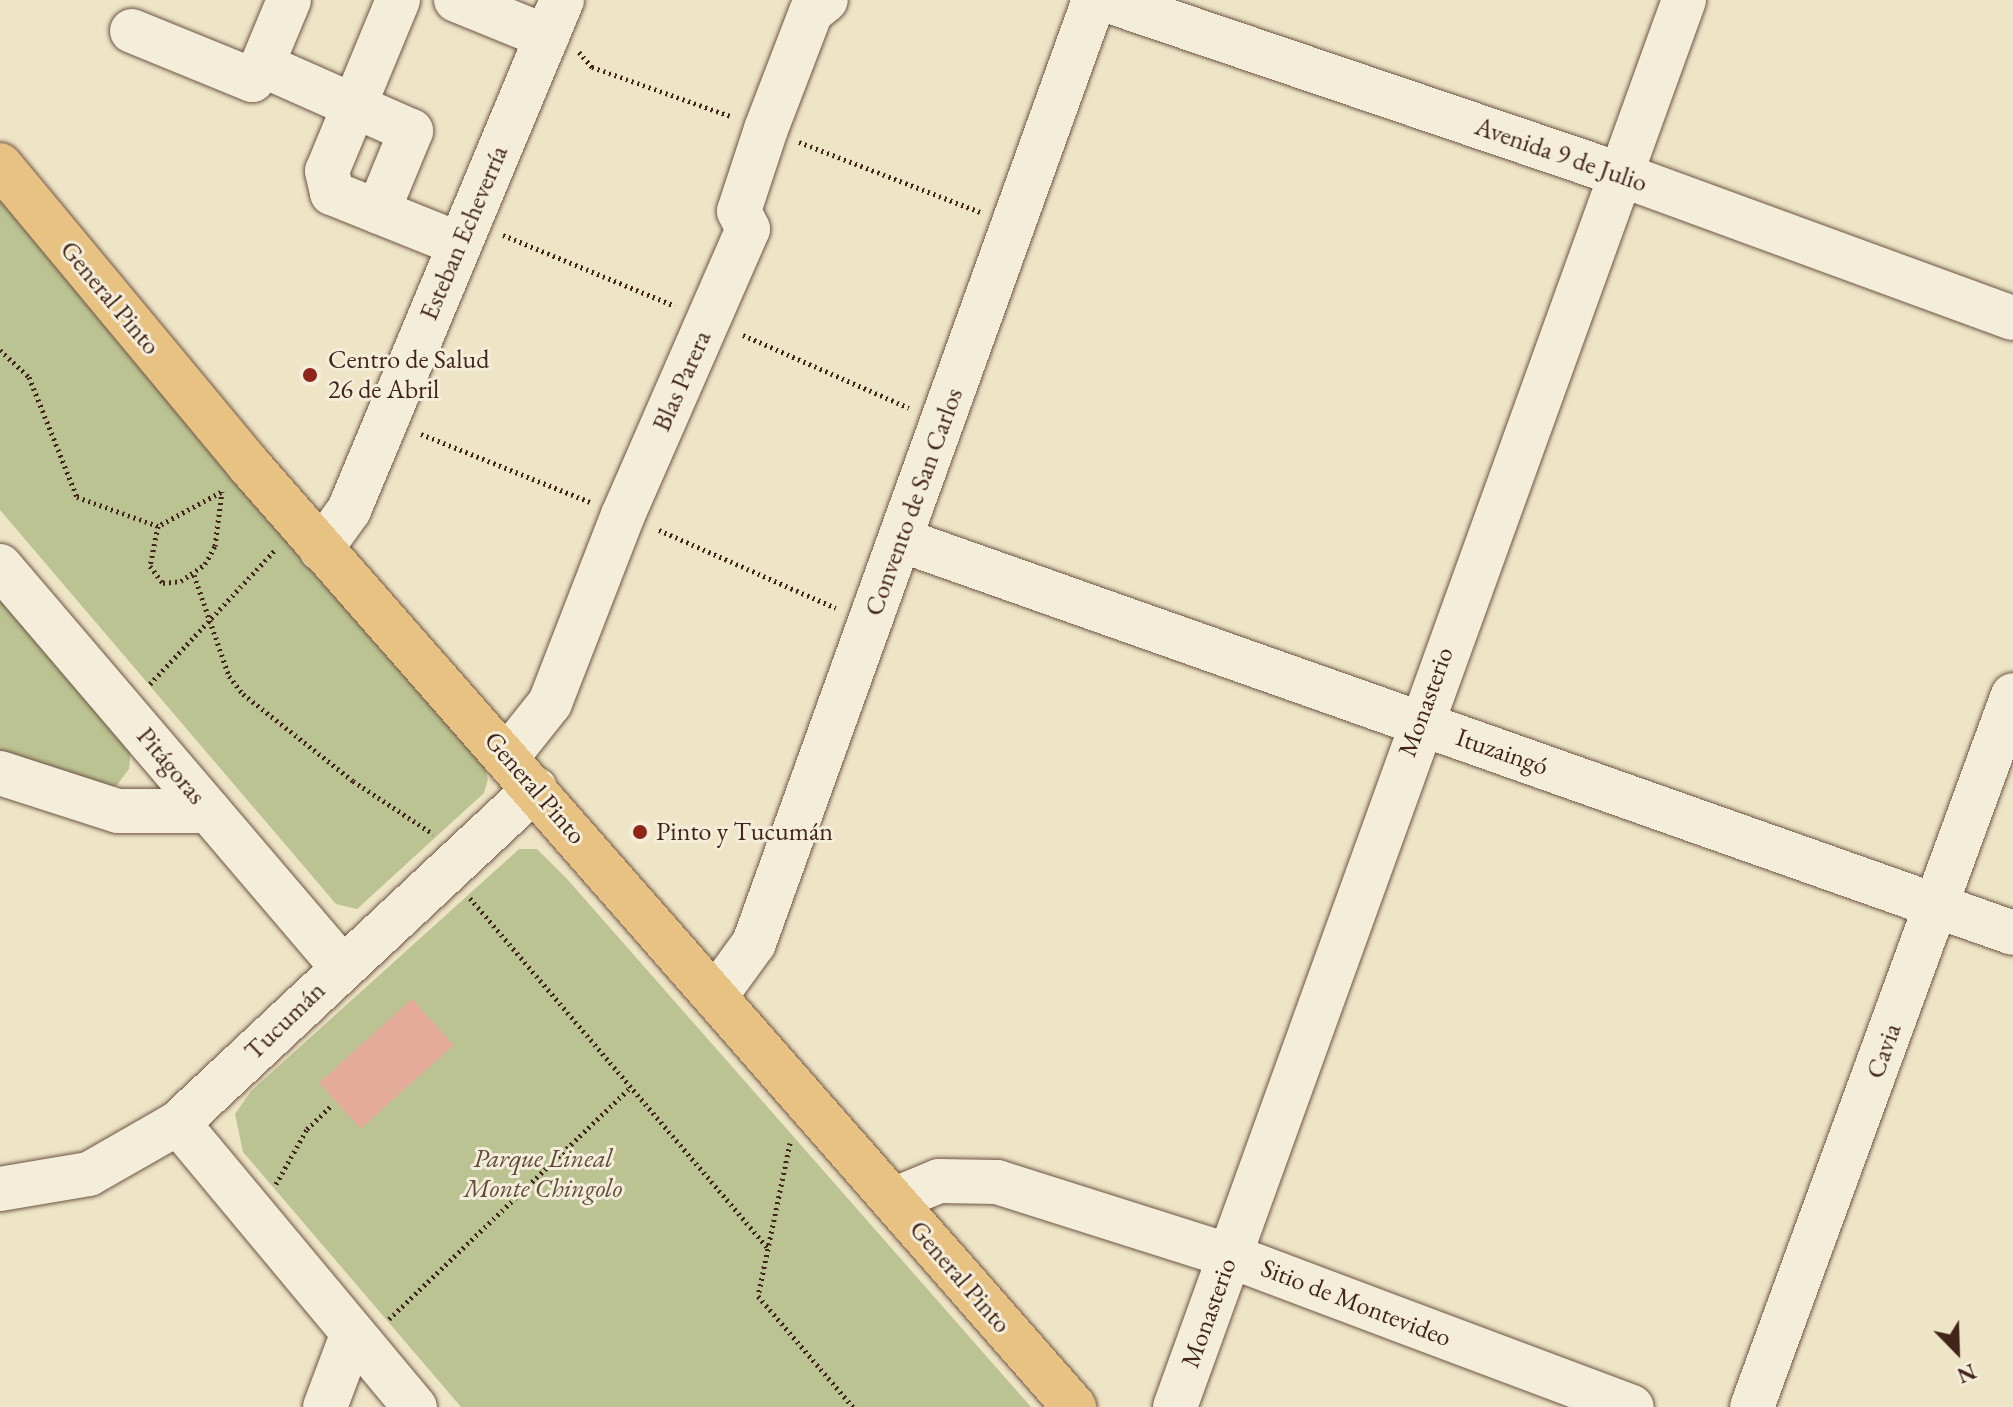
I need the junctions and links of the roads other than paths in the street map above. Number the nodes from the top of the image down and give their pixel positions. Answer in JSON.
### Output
{"nodes":[{"id":1,"x":289,"y":0,"type":"edge"},
{"id":2,"x":398,"y":0,"type":"edge"},
{"id":3,"x":456,"y":0,"type":"edge"},
{"id":4,"x":826,"y":0,"type":"edge"},
{"id":5,"x":1094,"y":0,"type":"edge"},
{"id":6,"x":1106,"y":0,"type":"edge"},
{"id":7,"x":1684,"y":0,"type":"edge"},
{"id":8,"x":554,"y":18,"type":"edge"},
{"id":9,"x":132,"y":31,"type":"dead end"},
{"id":10,"x":262,"y":65,"type":"junction"},
{"id":11,"x":354,"y":106,"type":"junction"},
{"id":12,"x":0,"y":165,"type":"edge"},
{"id":13,"x":1619,"y":174,"type":"junction"},
{"id":14,"x":378,"y":211,"type":"junction"},
{"id":15,"x":459,"y":244,"type":"junction"},
{"id":16,"x":2013,"y":318,"type":"edge"},
{"id":17,"x":311,"y":537,"type":"junction"},
{"id":18,"x":901,"y":540,"type":"junction"},
{"id":19,"x":0,"y":566,"type":"edge"},
{"id":20,"x":2013,"y":695,"type":"edge"},
{"id":21,"x":1418,"y":723,"type":"junction"},
{"id":22,"x":0,"y":773,"type":"edge"},
{"id":23,"x":521,"y":773,"type":"junction"},
{"id":24,"x":209,"y":811,"type":"junction"},
{"id":25,"x":1937,"y":906,"type":"junction"},
{"id":26,"x":2013,"y":933,"type":"edge"},
{"id":27,"x":342,"y":967,"type":"junction"},
{"id":28,"x":717,"y":994,"type":"junction"},
{"id":29,"x":178,"y":1123,"type":"junction"},
{"id":30,"x":0,"y":1189,"type":"edge"},
{"id":31,"x":893,"y":1200,"type":"junction"},
{"id":32,"x":1230,"y":1256,"type":"junction"},
{"id":33,"x":366,"y":1332,"type":"junction"},
{"id":34,"x":325,"y":1407,"type":"edge"},
{"id":35,"x":415,"y":1407,"type":"edge"},
{"id":36,"x":1074,"y":1407,"type":"edge"},
{"id":37,"x":1175,"y":1407,"type":"edge"},
{"id":38,"x":1632,"y":1407,"type":"edge"},
{"id":39,"x":1752,"y":1407,"type":"edge"}],
"edges":[{"from":1,"to":10,"type":"street"},
{"from":2,"to":11,"type":"street"},
{"from":3,"to":8,"type":"street"},
{"from":4,"to":23,"type":"street","name":"Blas Parera"},
{"from":5,"to":18,"type":"street","name":"Convento de San Carlos"},
{"from":6,"to":13,"type":"street","name":"Avenida 9 de Julio"},
{"from":7,"to":13,"type":"street","name":"Monasterio"},
{"from":8,"to":15,"type":"street","name":"Esteban Echeverría"},
{"from":9,"to":10,"type":"street"},
{"from":10,"to":11,"type":"street"},
{"from":11,"to":14,"type":"street"},
{"from":11,"to":14,"type":"street"},
{"from":12,"to":17,"type":"main road","name":"General Pinto"},
{"from":13,"to":16,"type":"street","name":"Avenida 9 de Julio"},
{"from":13,"to":21,"type":"street","name":"Monasterio"},
{"from":14,"to":15,"type":"street"},
{"from":15,"to":17,"type":"street","name":"Esteban Echeverría"},
{"from":17,"to":23,"type":"main road","name":"General Pinto"},
{"from":18,"to":21,"type":"street","name":"Ituzaingó"},
{"from":18,"to":28,"type":"street","name":"Convento de San Carlos"},
{"from":19,"to":24,"type":"street","name":"Pitágoras"},
{"from":20,"to":25,"type":"street","name":"Cavia"},
{"from":21,"to":25,"type":"street","name":"Ituzaingó"},
{"from":21,"to":32,"type":"street","name":"Monasterio"},
{"from":22,"to":24,"type":"street"},
{"from":23,"to":27,"type":"street","name":"Tucumán"},
{"from":23,"to":28,"type":"main road","name":"General Pinto"},
{"from":24,"to":27,"type":"street","name":"Pitágoras"},
{"from":25,"to":26,"type":"street","name":"Ituzaingó"},
{"from":25,"to":39,"type":"street","name":"Cavia"},
{"from":27,"to":29,"type":"street","name":"Tucumán"},
{"from":28,"to":31,"type":"main road","name":"General Pinto"},
{"from":29,"to":30,"type":"street","name":"Tucumán"},
{"from":29,"to":33,"type":"street"},
{"from":31,"to":32,"type":"street","name":"Sitio de Montevideo"},
{"from":31,"to":36,"type":"main road","name":"General Pinto"},
{"from":32,"to":37,"type":"street","name":"Monasterio"},
{"from":32,"to":38,"type":"street","name":"Sitio de Montevideo"},
{"from":33,"to":34,"type":"street"},
{"from":33,"to":35,"type":"street"}]}
